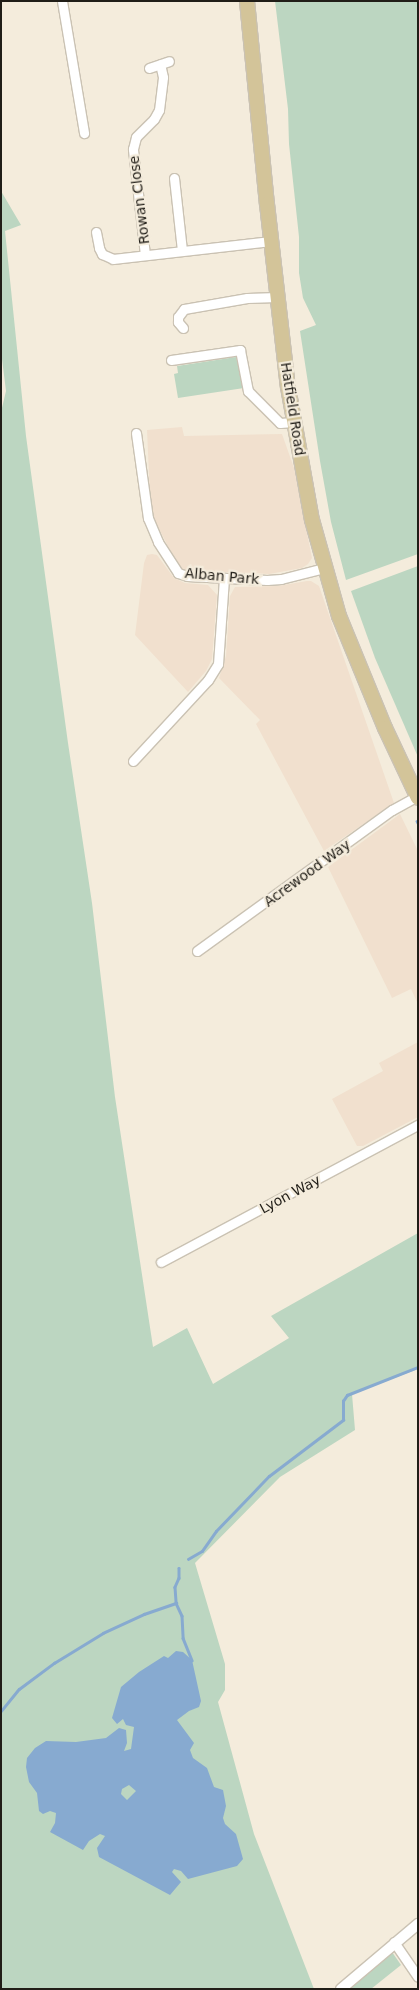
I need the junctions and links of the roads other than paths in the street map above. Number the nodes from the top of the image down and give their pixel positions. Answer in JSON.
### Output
{"nodes":[{"id":1,"x":62,"y":1,"type":"edge"},
{"id":2,"x":247,"y":1,"type":"edge"},
{"id":3,"x":169,"y":61,"type":"dead end"},
{"id":4,"x":160,"y":64,"type":"junction"},
{"id":5,"x":149,"y":68,"type":"dead end"},
{"id":6,"x":84,"y":133,"type":"dead end"},
{"id":7,"x":174,"y":178,"type":"dead end"},
{"id":8,"x":96,"y":232,"type":"dead end"},
{"id":9,"x":271,"y":241,"type":"junction"},
{"id":10,"x":182,"y":251,"type":"junction"},
{"id":11,"x":145,"y":255,"type":"junction"},
{"id":12,"x":277,"y":297,"type":"junction"},
{"id":13,"x":183,"y":328,"type":"dead end"},
{"id":14,"x":171,"y":360,"type":"dead end"},
{"id":15,"x":281,"y":422,"type":"junction"},
{"id":16,"x":136,"y":433,"type":"dead end"},
{"id":17,"x":324,"y":568,"type":"junction"},
{"id":18,"x":224,"y":578,"type":"junction"},
{"id":19,"x":133,"y":762,"type":"dead end"},
{"id":20,"x":417,"y":797,"type":"edge"},
{"id":21,"x":197,"y":951,"type":"dead end"},
{"id":22,"x":418,"y":1125,"type":"edge"},
{"id":23,"x":161,"y":1262,"type":"dead end"},
{"id":24,"x":418,"y":1924,"type":"edge"},
{"id":25,"x":394,"y":1942,"type":"junction"},
{"id":26,"x":418,"y":1977,"type":"edge"},
{"id":27,"x":341,"y":1989,"type":"edge"}],
"edges":[{"from":1,"to":6,"type":"street"},
{"from":2,"to":9,"type":"main road","name":"Hatfield Road"},
{"from":3,"to":4,"type":"street"},
{"from":4,"to":5,"type":"street"},
{"from":4,"to":11,"type":"street","name":"Rowan Close"},
{"from":7,"to":10,"type":"street"},
{"from":8,"to":11,"type":"street"},
{"from":9,"to":10,"type":"street"},
{"from":9,"to":12,"type":"main road","name":"Hatfield Road"},
{"from":10,"to":11,"type":"street"},
{"from":12,"to":13,"type":"street"},
{"from":12,"to":15,"type":"main road","name":"Hatfield Road"},
{"from":14,"to":15,"type":"street"},
{"from":15,"to":17,"type":"main road","name":"Hatfield Road"},
{"from":16,"to":18,"type":"street","name":"Alban Park"},
{"from":17,"to":18,"type":"street","name":"Alban Park"},
{"from":17,"to":20,"type":"main road","name":"Hatfield Road"},
{"from":18,"to":19,"type":"street"},
{"from":20,"to":21,"type":"street","name":"Acrewood Way"},
{"from":22,"to":23,"type":"street","name":"Lyon Way"},
{"from":24,"to":25,"type":"street"},
{"from":25,"to":26,"type":"street"},
{"from":25,"to":27,"type":"street"}]}
